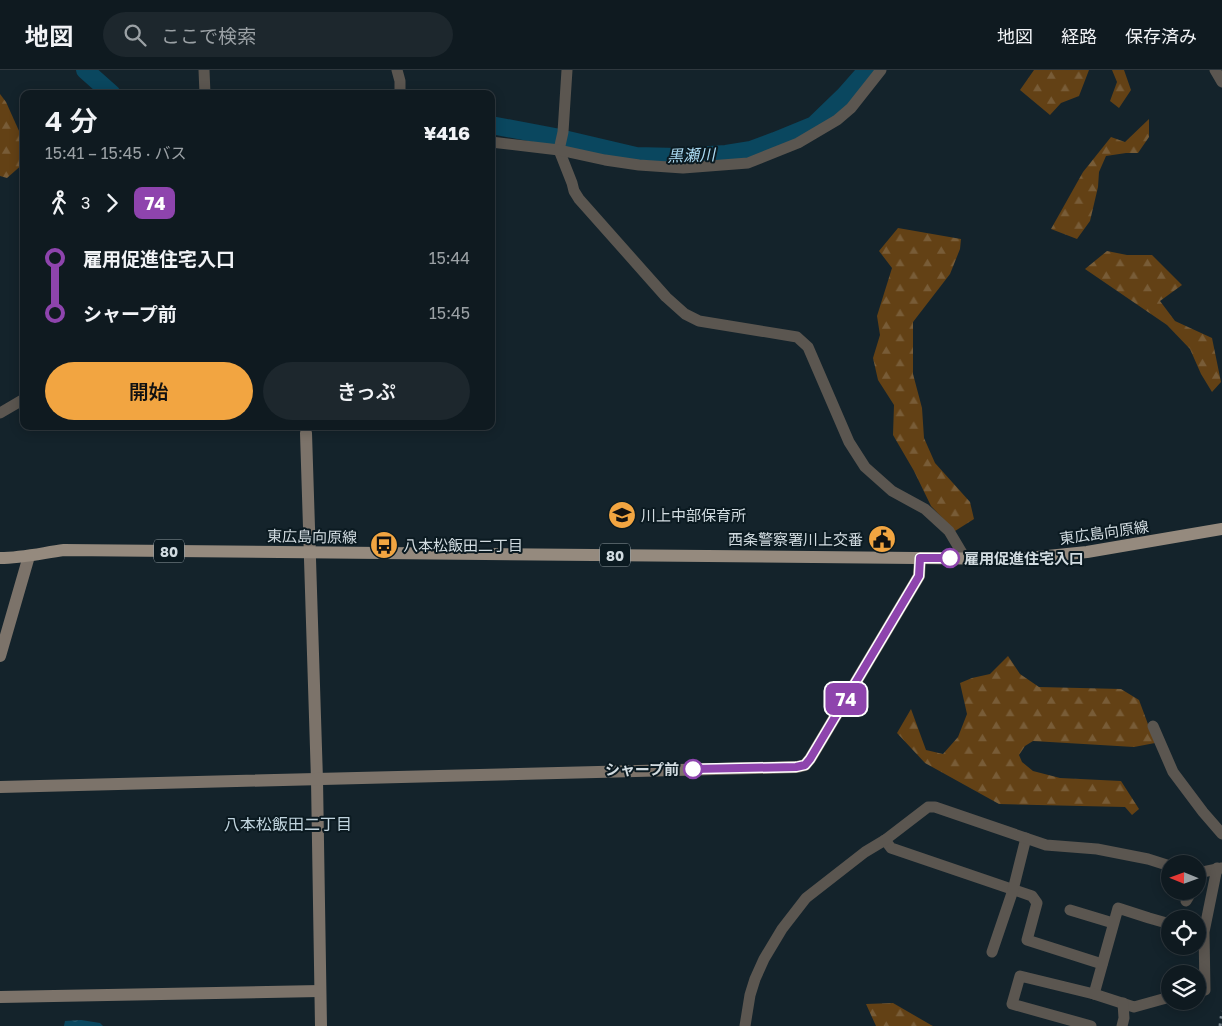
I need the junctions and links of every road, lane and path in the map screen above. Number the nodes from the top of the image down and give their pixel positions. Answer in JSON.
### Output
{"nodes":[{"id":1,"x":204,"y":70,"type":"edge"},
{"id":2,"x":397,"y":70,"type":"edge"},
{"id":3,"x":567,"y":70,"type":"edge"},
{"id":4,"x":882,"y":70,"type":"edge"},
{"id":5,"x":1215,"y":70,"type":"edge"},
{"id":6,"x":1222,"y":82,"type":"edge"},
{"id":7,"x":205,"y":90,"type":"edge"},
{"id":8,"x":400,"y":90,"type":"edge"},
{"id":9,"x":495,"y":142,"type":"edge"},
{"id":10,"x":559,"y":150,"type":"junction"},
{"id":11,"x":20,"y":401,"type":"edge"},
{"id":12,"x":0,"y":413,"type":"edge"},
{"id":13,"x":306,"y":430,"type":"edge"},
{"id":14,"x":1222,"y":529,"type":"edge"},
{"id":15,"x":309,"y":552,"type":"junction"},
{"id":16,"x":28,"y":556,"type":"junction"},
{"id":17,"x":0,"y":558,"type":"edge"},
{"id":18,"x":920,"y":558,"type":"junction"},
{"id":19,"x":965,"y":558,"type":"junction"},
{"id":20,"x":0,"y":656,"type":"edge"},
{"id":21,"x":1153,"y":726,"type":"dead end"},
{"id":22,"x":316,"y":780,"type":"junction"},
{"id":23,"x":0,"y":787,"type":"edge"},
{"id":24,"x":1222,"y":834,"type":"edge"},
{"id":25,"x":1026,"y":838,"type":"junction"},
{"id":26,"x":885,"y":840,"type":"junction"},
{"id":27,"x":1161,"y":863,"type":"edge"},
{"id":28,"x":1220,"y":868,"type":"edge"},
{"id":29,"x":1206,"y":871,"type":"edge"},
{"id":30,"x":1012,"y":890,"type":"junction"},
{"id":31,"x":1070,"y":910,"type":"dead end"},
{"id":32,"x":1206,"y":914,"type":"edge"},
{"id":33,"x":1161,"y":921,"type":"edge"},
{"id":34,"x":1114,"y":924,"type":"junction"},
{"id":35,"x":992,"y":952,"type":"dead end"},
{"id":36,"x":1102,"y":964,"type":"junction"},
{"id":37,"x":320,"y":991,"type":"junction"},
{"id":38,"x":1094,"y":994,"type":"junction"},
{"id":39,"x":0,"y":997,"type":"edge"},
{"id":40,"x":1161,"y":1000,"type":"edge"},
{"id":41,"x":1123,"y":1004,"type":"junction"},
{"id":42,"x":321,"y":1026,"type":"edge"},
{"id":43,"x":745,"y":1026,"type":"edge"},
{"id":44,"x":1091,"y":1026,"type":"edge"},
{"id":45,"x":1122,"y":1026,"type":"edge"}],
"edges":[{"from":1,"to":7,"type":"street"},
{"from":2,"to":8,"type":"street"},
{"from":3,"to":10,"type":"street"},
{"from":4,"to":10,"type":"street"},
{"from":5,"to":6,"type":"street"},
{"from":9,"to":10,"type":"street"},
{"from":10,"to":19,"type":"street"},
{"from":11,"to":12,"type":"street"},
{"from":13,"to":15,"type":"street"},
{"from":14,"to":19,"type":"main road","name":"東広島向原線","number":"80"},
{"from":15,"to":16,"type":"main road","name":"東広島向原線","number":"80"},
{"from":15,"to":18,"type":"main road","name":"東広島向原線","number":"80"},
{"from":15,"to":22,"type":"street"},
{"from":16,"to":17,"type":"main road","name":"東広島向原線","number":"80"},
{"from":16,"to":20,"type":"street"},
{"from":18,"to":19,"type":"main road","name":"東広島向原線","number":"80"},
{"from":18,"to":22,"type":"street"},
{"from":21,"to":24,"type":"street"},
{"from":22,"to":23,"type":"street"},
{"from":22,"to":37,"type":"street"},
{"from":25,"to":26,"type":"street"},
{"from":25,"to":27,"type":"street"},
{"from":25,"to":30,"type":"street"},
{"from":26,"to":30,"type":"street"},
{"from":26,"to":43,"type":"street"},
{"from":28,"to":29,"type":"street"},
{"from":28,"to":32,"type":"street"},
{"from":30,"to":35,"type":"street"},
{"from":30,"to":36,"type":"street"},
{"from":31,"to":34,"type":"street"},
{"from":33,"to":34,"type":"street"},
{"from":34,"to":36,"type":"street"},
{"from":36,"to":38,"type":"street"},
{"from":37,"to":39,"type":"street"},
{"from":37,"to":42,"type":"street"},
{"from":38,"to":41,"type":"street"},
{"from":38,"to":44,"type":"street"},
{"from":40,"to":41,"type":"street"},
{"from":41,"to":45,"type":"street"}]}
